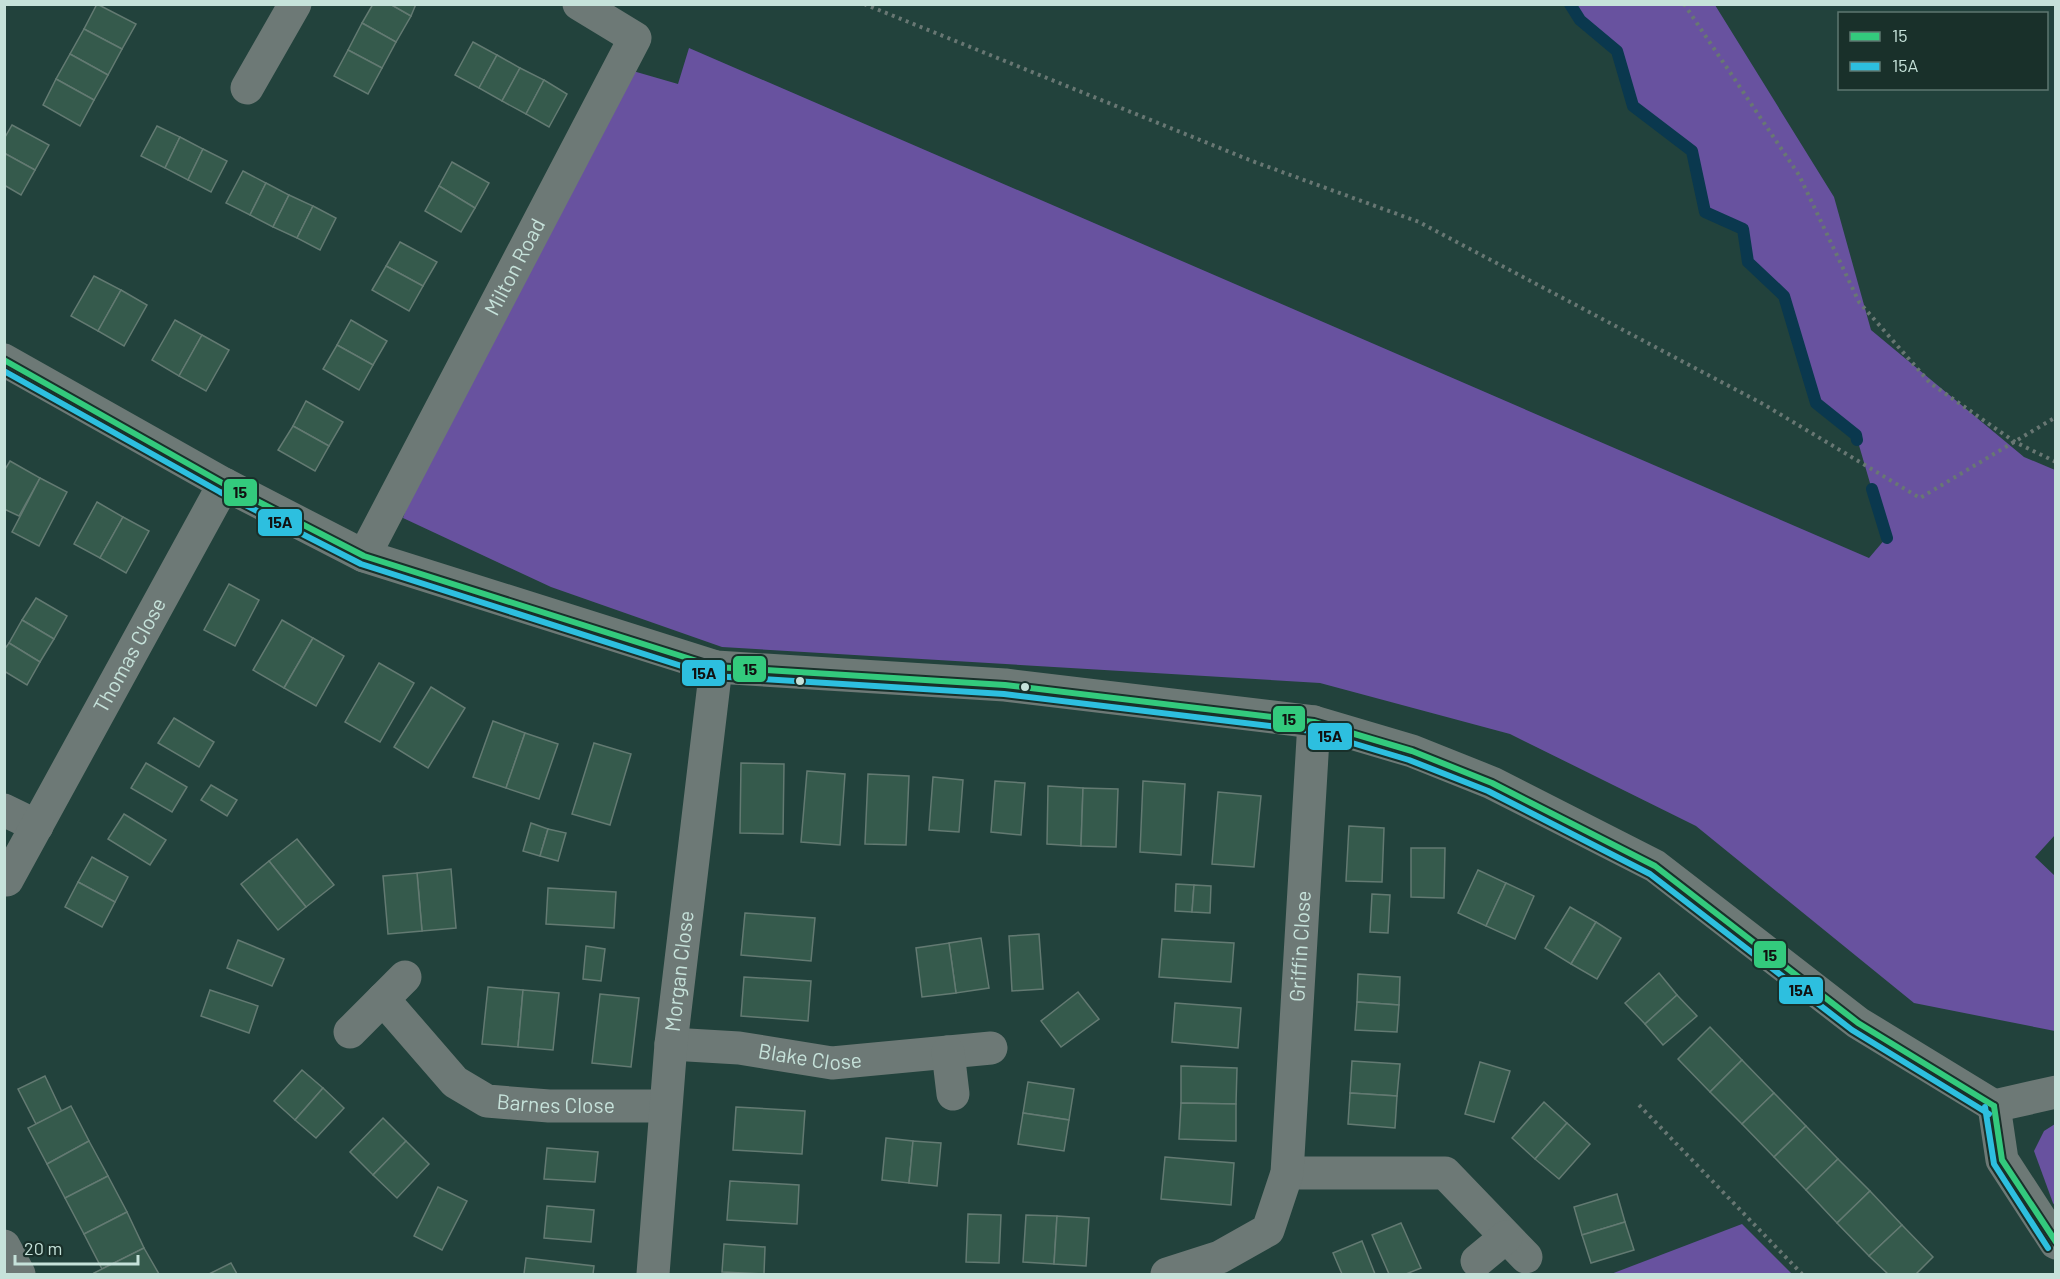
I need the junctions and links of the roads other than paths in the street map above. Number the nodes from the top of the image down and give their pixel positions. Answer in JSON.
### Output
{"nodes":[{"id":1,"x":296,"y":4,"type":"edge"},
{"id":2,"x":579,"y":4,"type":"edge"},
{"id":3,"x":247,"y":88,"type":"dead end"},
{"id":4,"x":4,"y":360,"type":"edge"},
{"id":5,"x":224,"y":484,"type":"junction"},
{"id":6,"x":364,"y":556,"type":"junction"},
{"id":7,"x":716,"y":667,"type":"junction"},
{"id":8,"x":1314,"y":722,"type":"junction"},
{"id":9,"x":4,"y":810,"type":"edge"},
{"id":10,"x":37,"y":826,"type":"junction"},
{"id":11,"x":7,"y":880,"type":"dead end"},
{"id":12,"x":350,"y":1032,"type":"dead end"},
{"id":13,"x":671,"y":1044,"type":"junction"},
{"id":14,"x":991,"y":1048,"type":"dead end"},
{"id":15,"x":948,"y":1052,"type":"junction"},
{"id":16,"x":2055,"y":1092,"type":"edge"},
{"id":17,"x":953,"y":1094,"type":"dead end"},
{"id":18,"x":665,"y":1106,"type":"junction"},
{"id":19,"x":1994,"y":1106,"type":"junction"},
{"id":20,"x":1287,"y":1173,"type":"junction"},
{"id":21,"x":2055,"y":1243,"type":"edge"},
{"id":22,"x":4,"y":1246,"type":"edge"},
{"id":23,"x":1477,"y":1261,"type":"dead end"},
{"id":24,"x":19,"y":1275,"type":"edge"},
{"id":25,"x":652,"y":1275,"type":"edge"},
{"id":26,"x":1167,"y":1275,"type":"edge"}],
"edges":[{"from":1,"to":3,"type":"street"},
{"from":2,"to":6,"type":"street","name":"Milton Road"},
{"from":4,"to":5,"type":"street"},
{"from":5,"to":6,"type":"street"},
{"from":5,"to":10,"type":"street","name":"Thomas Close"},
{"from":6,"to":7,"type":"street"},
{"from":7,"to":8,"type":"street"},
{"from":7,"to":13,"type":"street","name":"Morgan Close"},
{"from":8,"to":19,"type":"street"},
{"from":8,"to":20,"type":"street","name":"Griffin Close"},
{"from":9,"to":10,"type":"street"},
{"from":10,"to":11,"type":"street","name":"Thomas Close"},
{"from":12,"to":18,"type":"street","name":"Barnes Close"},
{"from":13,"to":15,"type":"street","name":"Blake Close"},
{"from":13,"to":18,"type":"street","name":"Morgan Close"},
{"from":14,"to":15,"type":"street","name":"Blake Close"},
{"from":15,"to":17,"type":"street"},
{"from":16,"to":19,"type":"street"},
{"from":18,"to":25,"type":"street","name":"Morgan Close"},
{"from":19,"to":21,"type":"street"},
{"from":20,"to":23,"type":"street"},
{"from":20,"to":26,"type":"street","name":"Griffin Close"},
{"from":22,"to":24,"type":"street"}]}
